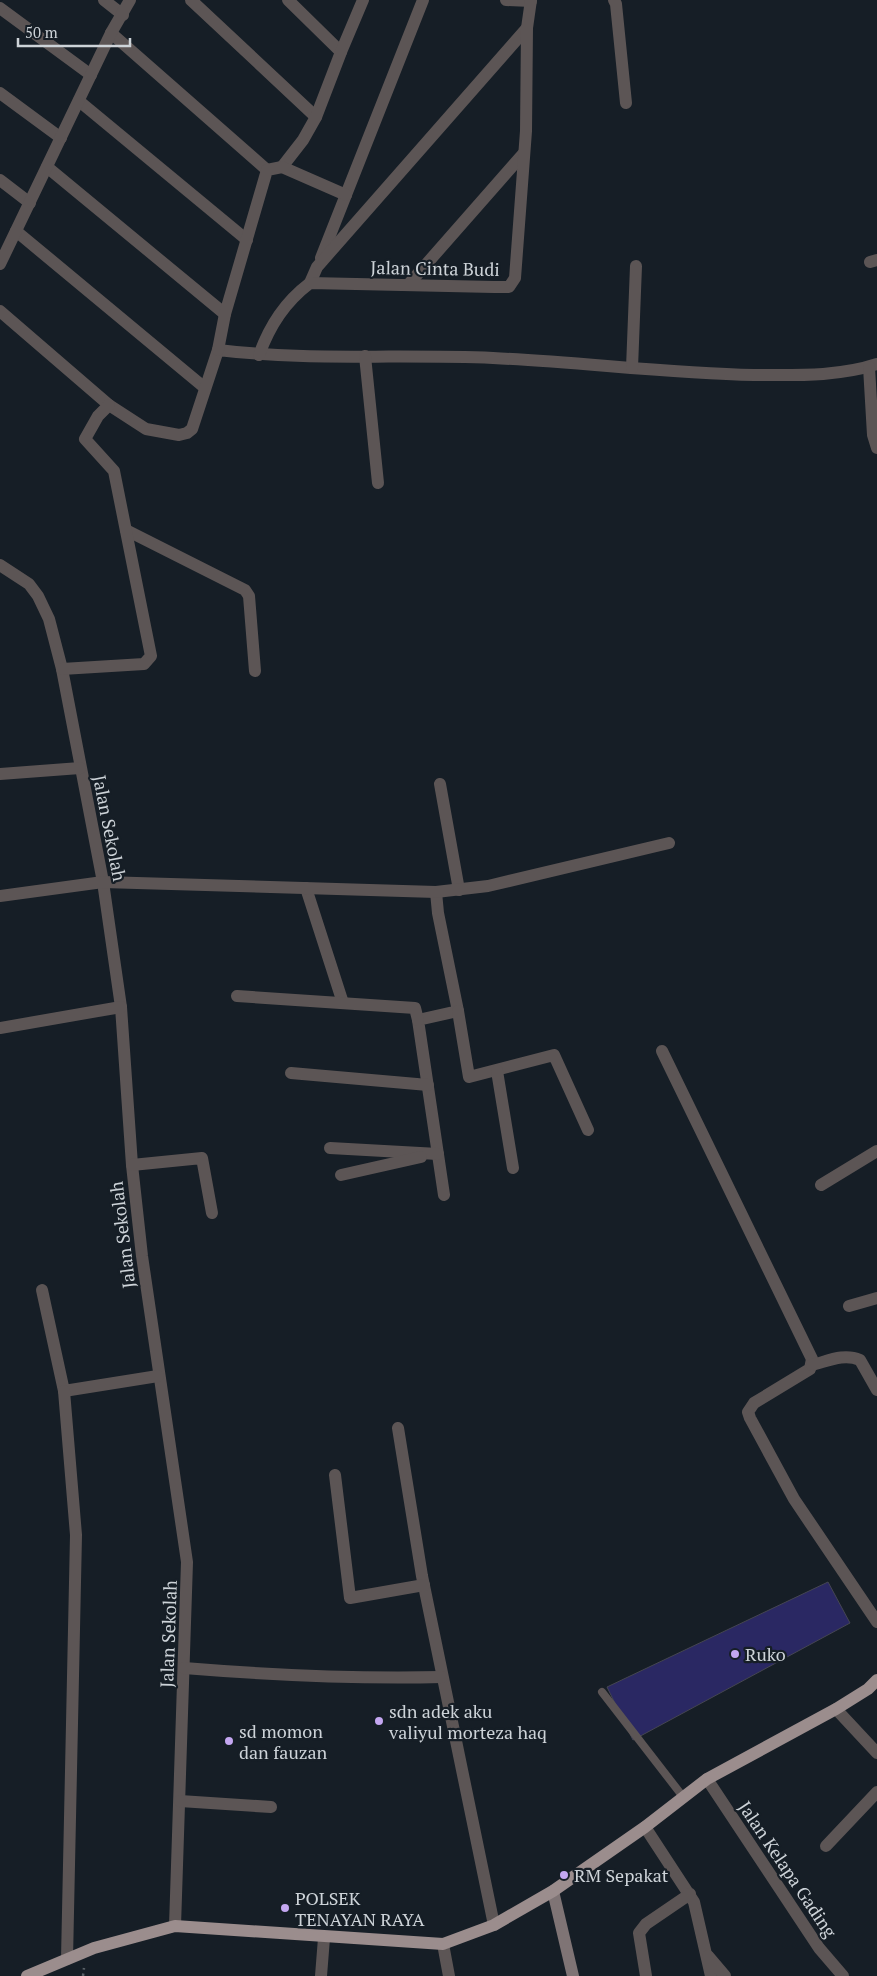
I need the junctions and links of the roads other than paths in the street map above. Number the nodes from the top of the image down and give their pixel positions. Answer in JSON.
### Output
{"nodes":[{"id":1,"x":104,"y":0,"type":"edge"},
{"id":2,"x":130,"y":0,"type":"edge"},
{"id":3,"x":191,"y":0,"type":"edge"},
{"id":4,"x":288,"y":0,"type":"edge"},
{"id":5,"x":363,"y":0,"type":"edge"},
{"id":6,"x":423,"y":0,"type":"edge"},
{"id":7,"x":506,"y":0,"type":"edge"},
{"id":8,"x":531,"y":0,"type":"edge"},
{"id":9,"x":614,"y":0,"type":"edge"},
{"id":10,"x":0,"y":8,"type":"edge"},
{"id":11,"x":122,"y":14,"type":"junction"},
{"id":12,"x":527,"y":28,"type":"junction"},
{"id":13,"x":110,"y":34,"type":"junction"},
{"id":14,"x":341,"y":52,"type":"junction"},
{"id":15,"x":91,"y":76,"type":"junction"},
{"id":16,"x":0,"y":94,"type":"edge"},
{"id":17,"x":79,"y":101,"type":"junction"},
{"id":18,"x":626,"y":102,"type":"dead end"},
{"id":19,"x":316,"y":117,"type":"junction"},
{"id":20,"x":61,"y":138,"type":"junction"},
{"id":21,"x":524,"y":153,"type":"junction"},
{"id":22,"x":48,"y":167,"type":"junction"},
{"id":23,"x":282,"y":167,"type":"junction"},
{"id":24,"x":267,"y":170,"type":"junction"},
{"id":25,"x":0,"y":180,"type":"edge"},
{"id":26,"x":346,"y":194,"type":"junction"},
{"id":27,"x":30,"y":203,"type":"junction"},
{"id":28,"x":16,"y":230,"type":"junction"},
{"id":29,"x":247,"y":240,"type":"junction"},
{"id":30,"x":0,"y":264,"type":"edge"},
{"id":31,"x":636,"y":266,"type":"dead end"},
{"id":32,"x":317,"y":267,"type":"junction"},
{"id":33,"x":310,"y":283,"type":"junction"},
{"id":34,"x":408,"y":285,"type":"junction"},
{"id":35,"x":0,"y":311,"type":"edge"},
{"id":36,"x":225,"y":314,"type":"junction"},
{"id":37,"x":218,"y":350,"type":"junction"},
{"id":38,"x":259,"y":355,"type":"junction"},
{"id":39,"x":365,"y":356,"type":"junction"},
{"id":40,"x":873,"y":365,"type":"edge"},
{"id":41,"x":632,"y":368,"type":"junction"},
{"id":42,"x":205,"y":388,"type":"junction"},
{"id":43,"x":109,"y":405,"type":"junction"},
{"id":44,"x":877,"y":448,"type":"edge"},
{"id":45,"x":378,"y":483,"type":"dead end"},
{"id":46,"x":126,"y":530,"type":"junction"},
{"id":47,"x":0,"y":565,"type":"edge"},
{"id":48,"x":62,"y":669,"type":"junction"},
{"id":49,"x":255,"y":670,"type":"dead end"},
{"id":50,"x":80,"y":768,"type":"junction"},
{"id":51,"x":0,"y":774,"type":"edge"},
{"id":52,"x":440,"y":784,"type":"dead end"},
{"id":53,"x":670,"y":843,"type":"dead end"},
{"id":54,"x":103,"y":882,"type":"junction"},
{"id":55,"x":306,"y":888,"type":"junction"},
{"id":56,"x":459,"y":890,"type":"junction"},
{"id":57,"x":436,"y":892,"type":"junction"},
{"id":58,"x":0,"y":896,"type":"edge"},
{"id":59,"x":237,"y":996,"type":"dead end"},
{"id":60,"x":343,"y":1003,"type":"junction"},
{"id":61,"x":120,"y":1007,"type":"junction"},
{"id":62,"x":458,"y":1011,"type":"junction"},
{"id":63,"x":418,"y":1020,"type":"junction"},
{"id":64,"x":0,"y":1028,"type":"edge"},
{"id":65,"x":662,"y":1050,"type":"dead end"},
{"id":66,"x":498,"y":1071,"type":"junction"},
{"id":67,"x":291,"y":1073,"type":"dead end"},
{"id":68,"x":428,"y":1085,"type":"junction"},
{"id":69,"x":588,"y":1130,"type":"dead end"},
{"id":70,"x":330,"y":1148,"type":"dead end"},
{"id":71,"x":877,"y":1151,"type":"edge"},
{"id":72,"x":438,"y":1154,"type":"junction"},
{"id":73,"x":132,"y":1165,"type":"junction"},
{"id":74,"x":513,"y":1168,"type":"dead end"},
{"id":75,"x":341,"y":1174,"type":"dead end"},
{"id":76,"x":821,"y":1185,"type":"dead end"},
{"id":77,"x":444,"y":1195,"type":"dead end"},
{"id":78,"x":212,"y":1213,"type":"dead end"},
{"id":79,"x":42,"y":1290,"type":"dead end"},
{"id":80,"x":877,"y":1298,"type":"edge"},
{"id":81,"x":849,"y":1306,"type":"dead end"},
{"id":82,"x":812,"y":1365,"type":"junction"},
{"id":83,"x":158,"y":1376,"type":"junction"},
{"id":84,"x":877,"y":1390,"type":"edge"},
{"id":85,"x":64,"y":1391,"type":"junction"},
{"id":86,"x":398,"y":1428,"type":"dead end"},
{"id":87,"x":335,"y":1475,"type":"dead end"},
{"id":88,"x":424,"y":1585,"type":"junction"},
{"id":89,"x":877,"y":1622,"type":"edge"},
{"id":90,"x":184,"y":1668,"type":"junction"},
{"id":91,"x":442,"y":1677,"type":"junction"},
{"id":92,"x":877,"y":1680,"type":"edge"},
{"id":93,"x":602,"y":1692,"type":"dead end"},
{"id":94,"x":836,"y":1709,"type":"junction"},
{"id":95,"x":877,"y":1753,"type":"edge"},
{"id":96,"x":708,"y":1779,"type":"junction"},
{"id":97,"x":877,"y":1792,"type":"edge"},
{"id":98,"x":684,"y":1798,"type":"junction"},
{"id":99,"x":180,"y":1801,"type":"junction"},
{"id":100,"x":271,"y":1807,"type":"dead end"},
{"id":101,"x":645,"y":1827,"type":"junction"},
{"id":102,"x":826,"y":1846,"type":"dead end"},
{"id":103,"x":553,"y":1891,"type":"junction"},
{"id":104,"x":690,"y":1894,"type":"junction"},
{"id":105,"x":494,"y":1925,"type":"junction"},
{"id":106,"x":175,"y":1926,"type":"junction"},
{"id":107,"x":324,"y":1938,"type":"junction"},
{"id":108,"x":443,"y":1944,"type":"junction"},
{"id":109,"x":706,"y":1954,"type":"junction"},
{"id":110,"x":67,"y":1959,"type":"junction"},
{"id":111,"x":27,"y":1976,"type":"edge"},
{"id":112,"x":321,"y":1976,"type":"edge"},
{"id":113,"x":449,"y":1976,"type":"edge"},
{"id":114,"x":573,"y":1976,"type":"edge"},
{"id":115,"x":646,"y":1976,"type":"edge"},
{"id":116,"x":711,"y":1976,"type":"edge"},
{"id":117,"x":725,"y":1976,"type":"edge"},
{"id":118,"x":842,"y":1976,"type":"edge"}],
"edges":[{"from":1,"to":11,"type":"street"},
{"from":2,"to":11,"type":"street"},
{"from":3,"to":19,"type":"street"},
{"from":4,"to":14,"type":"street"},
{"from":5,"to":14,"type":"street"},
{"from":6,"to":26,"type":"street"},
{"from":7,"to":8,"type":"street"},
{"from":8,"to":12,"type":"street","name":"Jalan Cinta Budi"},
{"from":9,"to":18,"type":"street"},
{"from":10,"to":15,"type":"street"},
{"from":11,"to":13,"type":"street"},
{"from":12,"to":21,"type":"street","name":"Jalan Cinta Budi"},
{"from":12,"to":32,"type":"street"},
{"from":13,"to":15,"type":"street"},
{"from":13,"to":24,"type":"street"},
{"from":14,"to":19,"type":"street"},
{"from":15,"to":17,"type":"street"},
{"from":16,"to":20,"type":"street"},
{"from":17,"to":20,"type":"street"},
{"from":17,"to":29,"type":"street"},
{"from":19,"to":23,"type":"street"},
{"from":20,"to":22,"type":"street"},
{"from":21,"to":34,"type":"street"},
{"from":21,"to":34,"type":"street","name":"Jalan Cinta Budi"},
{"from":22,"to":27,"type":"street"},
{"from":22,"to":36,"type":"street"},
{"from":23,"to":24,"type":"street"},
{"from":23,"to":26,"type":"street"},
{"from":24,"to":29,"type":"street"},
{"from":25,"to":27,"type":"street"},
{"from":26,"to":32,"type":"street"},
{"from":27,"to":28,"type":"street"},
{"from":28,"to":30,"type":"street"},
{"from":28,"to":42,"type":"street"},
{"from":29,"to":36,"type":"street"},
{"from":31,"to":41,"type":"street"},
{"from":32,"to":33,"type":"street"},
{"from":33,"to":34,"type":"street","name":"Jalan Cinta Budi"},
{"from":33,"to":38,"type":"street"},
{"from":35,"to":43,"type":"street"},
{"from":36,"to":37,"type":"street"},
{"from":37,"to":38,"type":"street"},
{"from":37,"to":42,"type":"street"},
{"from":38,"to":39,"type":"street"},
{"from":39,"to":41,"type":"street"},
{"from":39,"to":45,"type":"street"},
{"from":40,"to":41,"type":"street"},
{"from":40,"to":44,"type":"street"},
{"from":42,"to":43,"type":"street"},
{"from":43,"to":46,"type":"street"},
{"from":46,"to":48,"type":"street"},
{"from":46,"to":49,"type":"street"},
{"from":47,"to":48,"type":"street","name":"Jalan Sekolah"},
{"from":48,"to":50,"type":"street","name":"Jalan Sekolah"},
{"from":50,"to":51,"type":"street"},
{"from":50,"to":54,"type":"street","name":"Jalan Sekolah"},
{"from":52,"to":56,"type":"street"},
{"from":53,"to":56,"type":"street"},
{"from":54,"to":55,"type":"street"},
{"from":54,"to":58,"type":"street"},
{"from":54,"to":61,"type":"street","name":"Jalan Sekolah"},
{"from":55,"to":57,"type":"street"},
{"from":55,"to":60,"type":"street"},
{"from":56,"to":57,"type":"street"},
{"from":57,"to":62,"type":"street"},
{"from":59,"to":60,"type":"street"},
{"from":60,"to":63,"type":"street"},
{"from":61,"to":64,"type":"street"},
{"from":61,"to":73,"type":"street","name":"Jalan Sekolah"},
{"from":62,"to":63,"type":"street"},
{"from":62,"to":66,"type":"street"},
{"from":63,"to":68,"type":"street"},
{"from":65,"to":82,"type":"street"},
{"from":66,"to":69,"type":"street"},
{"from":66,"to":74,"type":"street"},
{"from":67,"to":68,"type":"street"},
{"from":68,"to":72,"type":"street"},
{"from":70,"to":72,"type":"street"},
{"from":71,"to":76,"type":"street"},
{"from":72,"to":75,"type":"street"},
{"from":72,"to":77,"type":"street"},
{"from":73,"to":78,"type":"street"},
{"from":73,"to":83,"type":"street","name":"Jalan Sekolah"},
{"from":79,"to":85,"type":"street"},
{"from":80,"to":81,"type":"street"},
{"from":82,"to":84,"type":"street"},
{"from":82,"to":89,"type":"street"},
{"from":83,"to":85,"type":"street"},
{"from":83,"to":90,"type":"street","name":"Jalan Sekolah"},
{"from":85,"to":110,"type":"street"},
{"from":86,"to":88,"type":"street"},
{"from":87,"to":88,"type":"street"},
{"from":88,"to":91,"type":"street"},
{"from":90,"to":91,"type":"street"},
{"from":90,"to":99,"type":"street","name":"Jalan Sekolah"},
{"from":91,"to":105,"type":"street"},
{"from":92,"to":94,"type":"main road"},
{"from":93,"to":98,"type":"lane"},
{"from":94,"to":95,"type":"street"},
{"from":94,"to":96,"type":"main road"},
{"from":96,"to":98,"type":"main road"},
{"from":96,"to":118,"type":"street","name":"Jalan Kelapa Gading"},
{"from":97,"to":102,"type":"street"},
{"from":98,"to":101,"type":"main road"},
{"from":99,"to":100,"type":"street"},
{"from":99,"to":106,"type":"street","name":"Jalan Sekolah"},
{"from":101,"to":103,"type":"main road"},
{"from":101,"to":104,"type":"street"},
{"from":103,"to":105,"type":"main road"},
{"from":103,"to":114,"type":"main road"},
{"from":104,"to":109,"type":"street"},
{"from":104,"to":115,"type":"street"},
{"from":105,"to":108,"type":"main road"},
{"from":106,"to":107,"type":"main road"},
{"from":106,"to":110,"type":"main road"},
{"from":107,"to":108,"type":"main road"},
{"from":107,"to":112,"type":"street"},
{"from":108,"to":113,"type":"street"},
{"from":109,"to":116,"type":"street"},
{"from":109,"to":117,"type":"street"},
{"from":110,"to":111,"type":"main road"}]}
